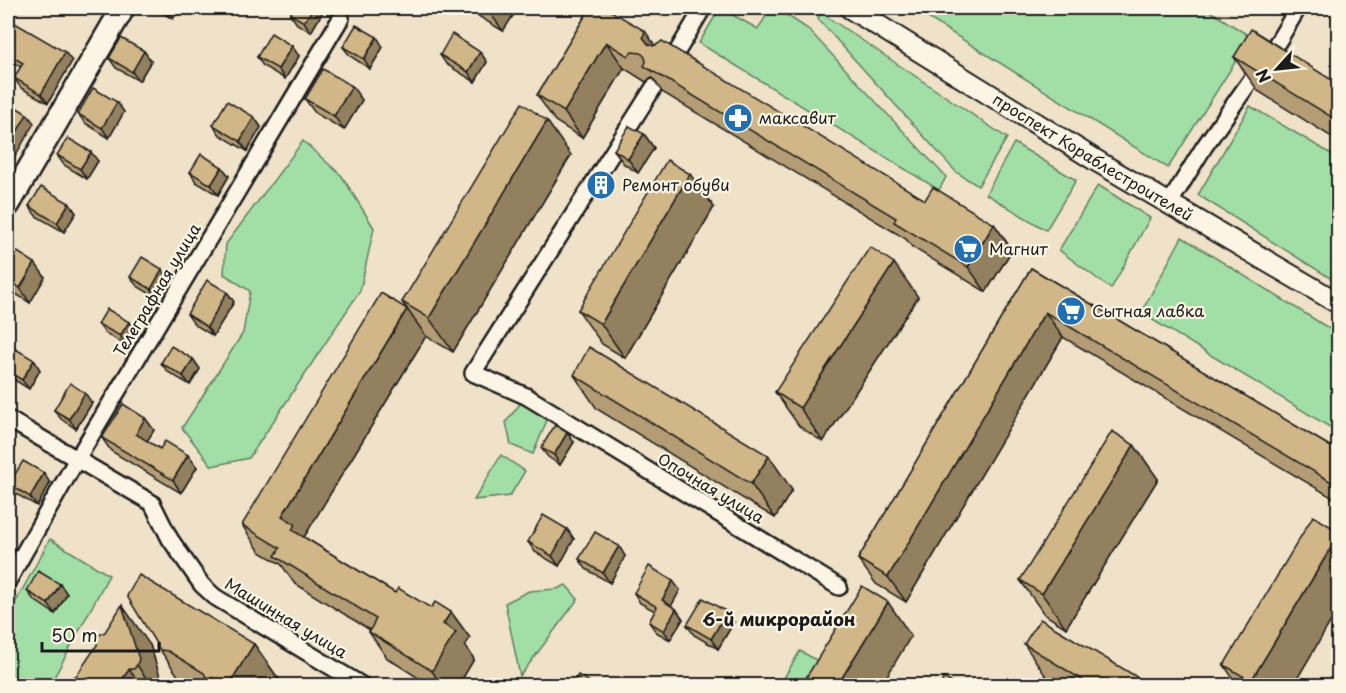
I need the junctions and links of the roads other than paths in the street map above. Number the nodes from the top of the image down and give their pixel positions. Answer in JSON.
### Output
{"nodes":[{"id":1,"x":123,"y":8,"type":"edge"},
{"id":2,"x":703,"y":8,"type":"edge"},
{"id":3,"x":849,"y":8,"type":"edge"},
{"id":4,"x":1298,"y":8,"type":"edge"},
{"id":5,"x":341,"y":18,"type":"dead end"},
{"id":6,"x":671,"y":62,"type":"edge"},
{"id":7,"x":654,"y":87,"type":"edge"},
{"id":8,"x":1169,"y":204,"type":"junction"},
{"id":9,"x":8,"y":205,"type":"edge"},
{"id":10,"x":1338,"y":303,"type":"edge"},
{"id":11,"x":8,"y":419,"type":"edge"},
{"id":12,"x":77,"y":459,"type":"junction"},
{"id":13,"x":8,"y":581,"type":"edge"},
{"id":14,"x":839,"y":587,"type":"dead end"},
{"id":15,"x":363,"y":686,"type":"edge"}],
"edges":[{"from":1,"to":9,"type":"main road"},
{"from":2,"to":6,"type":"street"},
{"from":3,"to":8,"type":"street","name":"проспект Кораблестроителей"},
{"from":4,"to":8,"type":"street"},
{"from":5,"to":12,"type":"street","name":"Телеграфная улица"},
{"from":7,"to":14,"type":"street","name":"Опочная улица"},
{"from":8,"to":10,"type":"street","name":"проспект Кораблестроителей"},
{"from":11,"to":12,"type":"street","name":"Машинная улица"},
{"from":12,"to":13,"type":"street","name":"Телеграфная улица"},
{"from":12,"to":15,"type":"street","name":"Машинная улица"}]}
